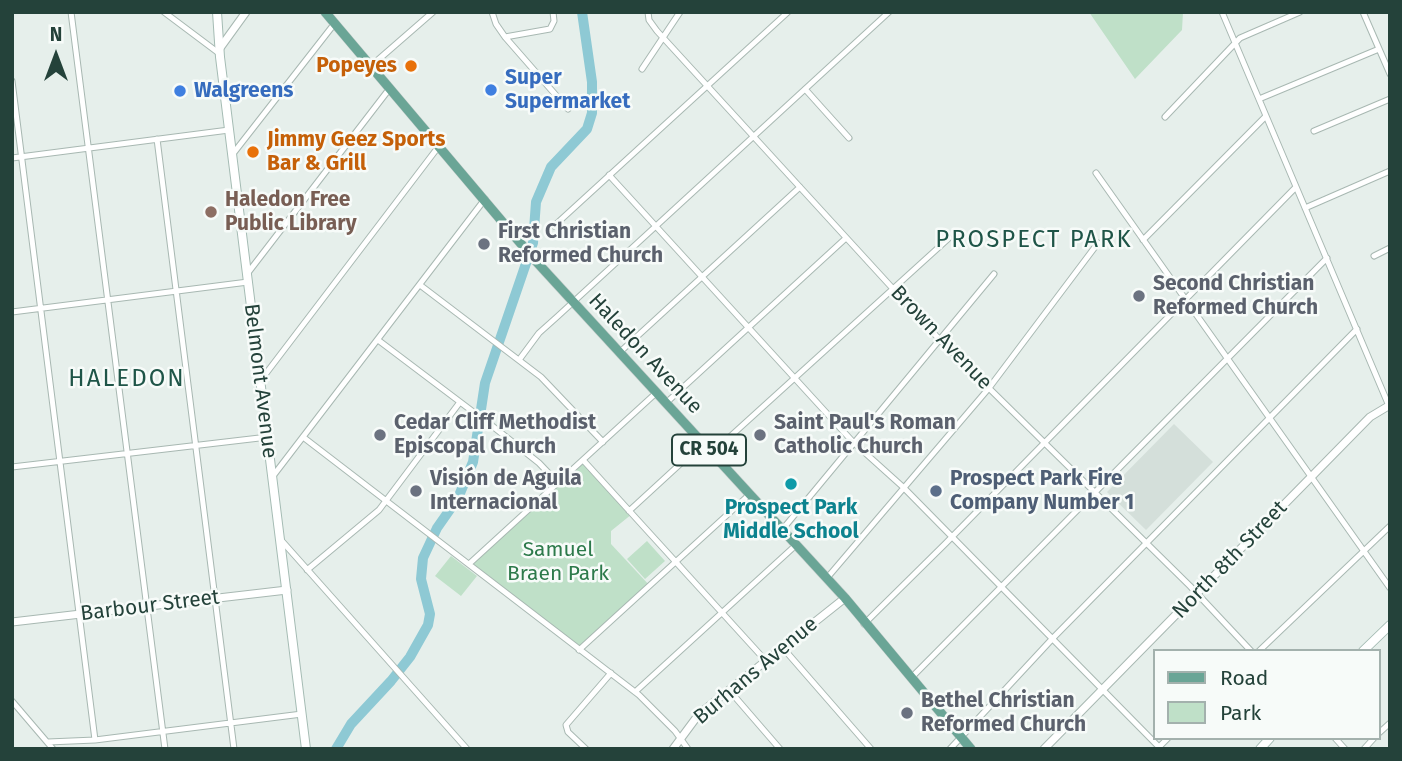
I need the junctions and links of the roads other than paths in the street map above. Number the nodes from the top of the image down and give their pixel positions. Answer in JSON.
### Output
{"nodes":[{"id":1,"x":71,"y":12,"type":"edge"},
{"id":2,"x":164,"y":12,"type":"edge"},
{"id":3,"x":217,"y":12,"type":"edge"},
{"id":4,"x":246,"y":12,"type":"edge"},
{"id":5,"x":326,"y":12,"type":"edge"},
{"id":6,"x":433,"y":12,"type":"edge"},
{"id":7,"x":492,"y":12,"type":"edge"},
{"id":8,"x":553,"y":12,"type":"edge"},
{"id":9,"x":648,"y":12,"type":"edge"},
{"id":10,"x":680,"y":12,"type":"edge"},
{"id":11,"x":788,"y":12,"type":"edge"},
{"id":12,"x":1222,"y":12,"type":"edge"},
{"id":13,"x":1300,"y":12,"type":"edge"},
{"id":14,"x":1363,"y":12,"type":"edge"},
{"id":15,"x":886,"y":13,"type":"edge"},
{"id":16,"x":335,"y":23,"type":"junction"},
{"id":17,"x":505,"y":37,"type":"junction"},
{"id":18,"x":663,"y":38,"type":"junction"},
{"id":19,"x":1236,"y":44,"type":"junction"},
{"id":20,"x":1379,"y":49,"type":"junction"},
{"id":21,"x":220,"y":51,"type":"junction"},
{"id":22,"x":371,"y":66,"type":"junction"},
{"id":23,"x":642,"y":69,"type":"dead end"},
{"id":24,"x":1390,"y":74,"type":"edge"},
{"id":25,"x":12,"y":81,"type":"edge"},
{"id":26,"x":707,"y":86,"type":"junction"},
{"id":27,"x":390,"y":88,"type":"junction"},
{"id":28,"x":805,"y":89,"type":"junction"},
{"id":29,"x":1259,"y":99,"type":"junction"},
{"id":30,"x":1390,"y":99,"type":"edge"},
{"id":31,"x":568,"y":110,"type":"dead end"},
{"id":32,"x":1266,"y":116,"type":"junction"},
{"id":33,"x":1166,"y":117,"type":"dead end"},
{"id":34,"x":229,"y":130,"type":"junction"},
{"id":35,"x":1314,"y":131,"type":"dead end"},
{"id":36,"x":754,"y":137,"type":"junction"},
{"id":37,"x":849,"y":138,"type":"dead end"},
{"id":38,"x":157,"y":139,"type":"junction"},
{"id":39,"x":439,"y":146,"type":"junction"},
{"id":40,"x":89,"y":148,"type":"junction"},
{"id":41,"x":232,"y":155,"type":"junction"},
{"id":42,"x":21,"y":156,"type":"junction"},
{"id":43,"x":12,"y":158,"type":"edge"},
{"id":44,"x":1390,"y":171,"type":"edge"},
{"id":45,"x":1096,"y":173,"type":"dead end"},
{"id":46,"x":609,"y":175,"type":"junction"},
{"id":47,"x":800,"y":187,"type":"junction"},
{"id":48,"x":1296,"y":187,"type":"junction"},
{"id":49,"x":485,"y":199,"type":"junction"},
{"id":50,"x":1305,"y":208,"type":"junction"},
{"id":51,"x":554,"y":226,"type":"dead end"},
{"id":52,"x":655,"y":226,"type":"junction"},
{"id":53,"x":846,"y":238,"type":"junction"},
{"id":54,"x":948,"y":238,"type":"dead end"},
{"id":55,"x":1143,"y":240,"type":"junction"},
{"id":56,"x":1098,"y":243,"type":"dead end"},
{"id":57,"x":1390,"y":248,"type":"edge"},
{"id":58,"x":1374,"y":256,"type":"dead end"},
{"id":59,"x":1327,"y":258,"type":"junction"},
{"id":60,"x":994,"y":274,"type":"dead end"},
{"id":61,"x":702,"y":277,"type":"junction"},
{"id":62,"x":247,"y":278,"type":"junction"},
{"id":63,"x":420,"y":285,"type":"junction"},
{"id":64,"x":893,"y":289,"type":"junction"},
{"id":65,"x":177,"y":292,"type":"junction"},
{"id":66,"x":108,"y":300,"type":"junction"},
{"id":67,"x":1185,"y":300,"type":"junction"},
{"id":68,"x":573,"y":302,"type":"junction"},
{"id":69,"x":40,"y":309,"type":"junction"},
{"id":70,"x":12,"y":312,"type":"edge"},
{"id":71,"x":748,"y":327,"type":"junction"},
{"id":72,"x":1357,"y":329,"type":"junction"},
{"id":73,"x":939,"y":339,"type":"junction"},
{"id":74,"x":378,"y":340,"type":"junction"},
{"id":75,"x":620,"y":352,"type":"junction"},
{"id":76,"x":1227,"y":359,"type":"junction"},
{"id":77,"x":519,"y":360,"type":"junction"},
{"id":78,"x":795,"y":378,"type":"junction"},
{"id":79,"x":261,"y":381,"type":"junction"},
{"id":80,"x":989,"y":388,"type":"junction"},
{"id":81,"x":656,"y":393,"type":"junction"},
{"id":82,"x":460,"y":402,"type":"junction"},
{"id":83,"x":666,"y":403,"type":"junction"},
{"id":84,"x":1389,"y":405,"type":"edge"},
{"id":85,"x":476,"y":414,"type":"dead end"},
{"id":86,"x":1269,"y":418,"type":"junction"},
{"id":87,"x":486,"y":422,"type":"dead end"},
{"id":88,"x":268,"y":437,"type":"junction"},
{"id":89,"x":303,"y":437,"type":"junction"},
{"id":90,"x":603,"y":442,"type":"junction"},
{"id":91,"x":853,"y":442,"type":"junction"},
{"id":92,"x":703,"y":443,"type":"junction"},
{"id":93,"x":1045,"y":443,"type":"junction"},
{"id":94,"x":195,"y":445,"type":"junction"},
{"id":95,"x":128,"y":453,"type":"junction"},
{"id":96,"x":712,"y":453,"type":"junction"},
{"id":97,"x":583,"y":460,"type":"junction"},
{"id":98,"x":59,"y":461,"type":"junction"},
{"id":99,"x":12,"y":467,"type":"edge"},
{"id":100,"x":273,"y":476,"type":"junction"},
{"id":101,"x":1311,"y":477,"type":"junction"},
{"id":102,"x":558,"y":483,"type":"junction"},
{"id":103,"x":903,"y":487,"type":"junction"},
{"id":104,"x":1095,"y":493,"type":"junction"},
{"id":105,"x":750,"y":494,"type":"junction"},
{"id":106,"x":385,"y":501,"type":"junction"},
{"id":107,"x":629,"y":511,"type":"junction"},
{"id":108,"x":1390,"y":526,"type":"edge"},
{"id":109,"x":782,"y":530,"type":"junction"},
{"id":110,"x":952,"y":538,"type":"junction"},
{"id":111,"x":281,"y":540,"type":"junction"},
{"id":112,"x":1147,"y":543,"type":"junction"},
{"id":113,"x":796,"y":545,"type":"junction"},
{"id":114,"x":1363,"y":551,"type":"junction"},
{"id":115,"x":676,"y":562,"type":"junction"},
{"id":116,"x":469,"y":564,"type":"junction"},
{"id":117,"x":307,"y":570,"type":"junction"},
{"id":118,"x":827,"y":578,"type":"junction"},
{"id":119,"x":1002,"y":588,"type":"junction"},
{"id":120,"x":1390,"y":588,"type":"edge"},
{"id":121,"x":287,"y":590,"type":"junction"},
{"id":122,"x":1197,"y":594,"type":"junction"},
{"id":123,"x":215,"y":598,"type":"junction"},
{"id":124,"x":845,"y":598,"type":"junction"},
{"id":125,"x":146,"y":606,"type":"junction"},
{"id":126,"x":722,"y":613,"type":"junction"},
{"id":127,"x":78,"y":614,"type":"junction"},
{"id":128,"x":12,"y":622,"type":"edge"},
{"id":129,"x":864,"y":624,"type":"junction"},
{"id":130,"x":1390,"y":625,"type":"edge"},
{"id":131,"x":1053,"y":638,"type":"junction"},
{"id":132,"x":783,"y":648,"type":"junction"},
{"id":133,"x":1249,"y":649,"type":"edge"},
{"id":134,"x":1261,"y":649,"type":"edge"},
{"id":135,"x":1365,"y":649,"type":"edge"},
{"id":136,"x":579,"y":650,"type":"junction"},
{"id":137,"x":766,"y":661,"type":"junction"},
{"id":138,"x":611,"y":673,"type":"junction"},
{"id":139,"x":912,"y":678,"type":"junction"},
{"id":140,"x":1104,"y":689,"type":"junction"},
{"id":141,"x":729,"y":690,"type":"junction"},
{"id":142,"x":635,"y":692,"type":"junction"},
{"id":143,"x":12,"y":701,"type":"edge"},
{"id":144,"x":302,"y":714,"type":"junction"},
{"id":145,"x":230,"y":723,"type":"junction"},
{"id":146,"x":163,"y":731,"type":"junction"},
{"id":147,"x":961,"y":738,"type":"junction"},
{"id":148,"x":95,"y":740,"type":"junction"},
{"id":149,"x":680,"y":740,"type":"junction"},
{"id":150,"x":48,"y":742,"type":"junction"},
{"id":151,"x":778,"y":746,"type":"edge"},
{"id":152,"x":1159,"y":748,"type":"edge"},
{"id":153,"x":53,"y":749,"type":"edge"},
{"id":154,"x":165,"y":749,"type":"edge"},
{"id":155,"x":234,"y":749,"type":"edge"},
{"id":156,"x":306,"y":749,"type":"edge"},
{"id":157,"x":467,"y":749,"type":"edge"},
{"id":158,"x":586,"y":749,"type":"edge"},
{"id":159,"x":673,"y":749,"type":"edge"},
{"id":160,"x":688,"y":749,"type":"edge"},
{"id":161,"x":770,"y":749,"type":"edge"},
{"id":162,"x":871,"y":749,"type":"edge"},
{"id":163,"x":950,"y":749,"type":"edge"},
{"id":164,"x":971,"y":749,"type":"edge"},
{"id":165,"x":1044,"y":749,"type":"edge"}],
"edges":[{"from":1,"to":40,"type":"street"},
{"from":2,"to":21,"type":"street"},
{"from":3,"to":21,"type":"main road","name":"Belmont Avenue"},
{"from":4,"to":21,"type":"street"},
{"from":5,"to":16,"type":"main road","name":"Haledon Avenue","number":"CR 504"},
{"from":6,"to":22,"type":"street"},
{"from":7,"to":17,"type":"street"},
{"from":8,"to":17,"type":"street"},
{"from":9,"to":18,"type":"street","name":"Brown Avenue"},
{"from":10,"to":18,"type":"street"},
{"from":11,"to":26,"type":"street"},
{"from":12,"to":19,"type":"street"},
{"from":13,"to":19,"type":"street"},
{"from":14,"to":20,"type":"street"},
{"from":15,"to":28,"type":"street"},
{"from":16,"to":22,"type":"main road","name":"Haledon Avenue","number":"CR 504"},
{"from":16,"to":41,"type":"street"},
{"from":17,"to":31,"type":"street"},
{"from":18,"to":23,"type":"street"},
{"from":18,"to":26,"type":"street","name":"Brown Avenue"},
{"from":19,"to":29,"type":"street"},
{"from":19,"to":33,"type":"street"},
{"from":20,"to":24,"type":"street"},
{"from":20,"to":29,"type":"street"},
{"from":21,"to":34,"type":"main road","name":"Belmont Avenue"},
{"from":22,"to":27,"type":"main road","name":"Haledon Avenue","number":"CR 504"},
{"from":25,"to":42,"type":"street"},
{"from":26,"to":36,"type":"street","name":"Brown Avenue"},
{"from":26,"to":46,"type":"street"},
{"from":27,"to":39,"type":"main road","name":"Haledon Avenue","number":"CR 504"},
{"from":27,"to":62,"type":"street"},
{"from":28,"to":36,"type":"street"},
{"from":28,"to":37,"type":"street"},
{"from":29,"to":32,"type":"street"},
{"from":30,"to":35,"type":"street"},
{"from":32,"to":48,"type":"street"},
{"from":32,"to":55,"type":"street"},
{"from":34,"to":38,"type":"street"},
{"from":34,"to":41,"type":"main road","name":"Belmont Avenue"},
{"from":36,"to":47,"type":"street","name":"Brown Avenue"},
{"from":36,"to":52,"type":"street"},
{"from":38,"to":40,"type":"street"},
{"from":38,"to":65,"type":"street"},
{"from":39,"to":49,"type":"main road","name":"Haledon Avenue","number":"CR 504"},
{"from":39,"to":79,"type":"street"},
{"from":40,"to":42,"type":"street"},
{"from":40,"to":66,"type":"street"},
{"from":41,"to":62,"type":"main road","name":"Belmont Avenue"},
{"from":42,"to":43,"type":"street"},
{"from":42,"to":69,"type":"street"},
{"from":44,"to":50,"type":"street"},
{"from":45,"to":55,"type":"street"},
{"from":46,"to":51,"type":"street"},
{"from":46,"to":52,"type":"street"},
{"from":47,"to":53,"type":"street","name":"Brown Avenue"},
{"from":47,"to":61,"type":"street"},
{"from":48,"to":50,"type":"street"},
{"from":48,"to":67,"type":"street"},
{"from":49,"to":63,"type":"street"},
{"from":49,"to":68,"type":"main road","name":"Haledon Avenue","number":"CR 504"},
{"from":50,"to":59,"type":"street"},
{"from":52,"to":61,"type":"street"},
{"from":52,"to":68,"type":"street"},
{"from":53,"to":64,"type":"street","name":"Brown Avenue"},
{"from":53,"to":71,"type":"street"},
{"from":54,"to":64,"type":"street"},
{"from":55,"to":67,"type":"street"},
{"from":56,"to":80,"type":"street"},
{"from":57,"to":58,"type":"street"},
{"from":59,"to":72,"type":"street"},
{"from":59,"to":76,"type":"street"},
{"from":60,"to":73,"type":"street"},
{"from":61,"to":71,"type":"street"},
{"from":61,"to":75,"type":"street"},
{"from":62,"to":65,"type":"street"},
{"from":62,"to":79,"type":"main road","name":"Belmont Avenue"},
{"from":63,"to":74,"type":"street"},
{"from":63,"to":77,"type":"street"},
{"from":64,"to":73,"type":"street","name":"Brown Avenue"},
{"from":64,"to":78,"type":"street"},
{"from":65,"to":66,"type":"street"},
{"from":65,"to":94,"type":"street"},
{"from":66,"to":69,"type":"street"},
{"from":66,"to":95,"type":"street"},
{"from":67,"to":76,"type":"street"},
{"from":67,"to":93,"type":"street"},
{"from":68,"to":75,"type":"main road","name":"Haledon Avenue","number":"CR 504"},
{"from":68,"to":77,"type":"street"},
{"from":69,"to":70,"type":"street"},
{"from":69,"to":98,"type":"street"},
{"from":71,"to":78,"type":"street"},
{"from":71,"to":83,"type":"street"},
{"from":72,"to":84,"type":"street"},
{"from":72,"to":86,"type":"street"},
{"from":73,"to":80,"type":"street","name":"Brown Avenue"},
{"from":73,"to":91,"type":"street"},
{"from":74,"to":82,"type":"street"},
{"from":74,"to":89,"type":"street"},
{"from":75,"to":81,"type":"main road","name":"Haledon Avenue","number":"CR 504"},
{"from":76,"to":86,"type":"street"},
{"from":76,"to":104,"type":"street"},
{"from":77,"to":90,"type":"street"},
{"from":78,"to":91,"type":"street"},
{"from":78,"to":96,"type":"street"},
{"from":79,"to":88,"type":"main road","name":"Belmont Avenue"},
{"from":80,"to":93,"type":"street","name":"Brown Avenue"},
{"from":80,"to":103,"type":"street"},
{"from":81,"to":83,"type":"main road","name":"Haledon Avenue","number":"CR 504"},
{"from":81,"to":90,"type":"street"},
{"from":82,"to":85,"type":"street"},
{"from":82,"to":106,"type":"street"},
{"from":83,"to":92,"type":"main road","name":"Haledon Avenue","number":"CR 504"},
{"from":84,"to":101,"type":"street","name":"North 8th Street"},
{"from":86,"to":101,"type":"street"},
{"from":86,"to":112,"type":"street"},
{"from":87,"to":102,"type":"street"},
{"from":88,"to":94,"type":"street"},
{"from":88,"to":100,"type":"main road","name":"Belmont Avenue"},
{"from":89,"to":100,"type":"street"},
{"from":89,"to":106,"type":"street"},
{"from":90,"to":97,"type":"street"},
{"from":91,"to":103,"type":"street"},
{"from":91,"to":109,"type":"street"},
{"from":92,"to":96,"type":"main road","name":"Haledon Avenue","number":"CR 504"},
{"from":92,"to":107,"type":"street"},
{"from":93,"to":104,"type":"street","name":"Brown Avenue"},
{"from":93,"to":110,"type":"street"},
{"from":94,"to":95,"type":"street"},
{"from":94,"to":123,"type":"street"},
{"from":95,"to":98,"type":"street"},
{"from":95,"to":125,"type":"street"},
{"from":96,"to":105,"type":"main road","name":"Haledon Avenue","number":"CR 504"},
{"from":97,"to":102,"type":"street"},
{"from":97,"to":107,"type":"street"},
{"from":98,"to":99,"type":"street"},
{"from":98,"to":127,"type":"street"},
{"from":100,"to":111,"type":"main road","name":"Belmont Avenue"},
{"from":101,"to":114,"type":"street"},
{"from":101,"to":122,"type":"street","name":"North 8th Street"},
{"from":102,"to":116,"type":"street"},
{"from":103,"to":110,"type":"street"},
{"from":103,"to":118,"type":"street"},
{"from":104,"to":112,"type":"street","name":"Brown Avenue"},
{"from":104,"to":119,"type":"street"},
{"from":105,"to":109,"type":"main road","name":"Haledon Avenue","number":"CR 504"},
{"from":105,"to":115,"type":"street"},
{"from":106,"to":116,"type":"street"},
{"from":106,"to":117,"type":"street"},
{"from":107,"to":115,"type":"street"},
{"from":108,"to":114,"type":"street"},
{"from":109,"to":113,"type":"main road","name":"Haledon Avenue","number":"CR 504"},
{"from":110,"to":119,"type":"street"},
{"from":110,"to":129,"type":"street"},
{"from":111,"to":117,"type":"street"},
{"from":111,"to":121,"type":"main road","name":"Belmont Avenue"},
{"from":112,"to":122,"type":"street","name":"Brown Avenue"},
{"from":112,"to":131,"type":"street"},
{"from":113,"to":118,"type":"main road","name":"Haledon Avenue","number":"CR 504"},
{"from":113,"to":126,"type":"street"},
{"from":114,"to":120,"type":"street"},
{"from":114,"to":134,"type":"street"},
{"from":115,"to":126,"type":"street"},
{"from":115,"to":136,"type":"street"},
{"from":116,"to":136,"type":"street"},
{"from":117,"to":157,"type":"street"},
{"from":118,"to":124,"type":"main road","name":"Haledon Avenue","number":"CR 504"},
{"from":119,"to":131,"type":"street"},
{"from":119,"to":139,"type":"street"},
{"from":121,"to":123,"type":"street","name":"Barbour Street"},
{"from":121,"to":144,"type":"main road","name":"Belmont Avenue"},
{"from":122,"to":133,"type":"street","name":"Brown Avenue"},
{"from":122,"to":140,"type":"street","name":"North 8th Street"},
{"from":123,"to":125,"type":"street","name":"Barbour Street"},
{"from":123,"to":145,"type":"street"},
{"from":124,"to":129,"type":"main road","name":"Haledon Avenue","number":"CR 504"},
{"from":124,"to":132,"type":"street","name":"Burhans Avenue"},
{"from":125,"to":127,"type":"street","name":"Barbour Street"},
{"from":125,"to":146,"type":"street"},
{"from":126,"to":137,"type":"street"},
{"from":126,"to":142,"type":"street"},
{"from":127,"to":128,"type":"street","name":"Barbour Street"},
{"from":127,"to":148,"type":"street"},
{"from":129,"to":139,"type":"main road","name":"Haledon Avenue","number":"CR 504"},
{"from":130,"to":135,"type":"main road"},
{"from":131,"to":140,"type":"street"},
{"from":131,"to":147,"type":"street"},
{"from":132,"to":137,"type":"street","name":"Burhans Avenue"},
{"from":132,"to":162,"type":"street"},
{"from":136,"to":138,"type":"street"},
{"from":137,"to":141,"type":"street","name":"Burhans Avenue"},
{"from":138,"to":142,"type":"street"},
{"from":138,"to":158,"type":"street"},
{"from":139,"to":147,"type":"main road","name":"Haledon Avenue","number":"CR 504"},
{"from":140,"to":152,"type":"street"},
{"from":140,"to":165,"type":"street","name":"North 8th Street"},
{"from":141,"to":149,"type":"street","name":"Burhans Avenue"},
{"from":141,"to":151,"type":"street"},
{"from":142,"to":149,"type":"street"},
{"from":143,"to":150,"type":"street"},
{"from":144,"to":145,"type":"street"},
{"from":144,"to":156,"type":"main road","name":"Belmont Avenue"},
{"from":145,"to":146,"type":"street"},
{"from":145,"to":155,"type":"street"},
{"from":146,"to":148,"type":"street"},
{"from":146,"to":154,"type":"street"},
{"from":147,"to":163,"type":"street"},
{"from":147,"to":164,"type":"main road","name":"Haledon Avenue","number":"CR 504"},
{"from":148,"to":150,"type":"street"},
{"from":149,"to":159,"type":"street","name":"Burhans Avenue"},
{"from":149,"to":160,"type":"street"},
{"from":150,"to":153,"type":"street"},
{"from":151,"to":161,"type":"street"}]}
